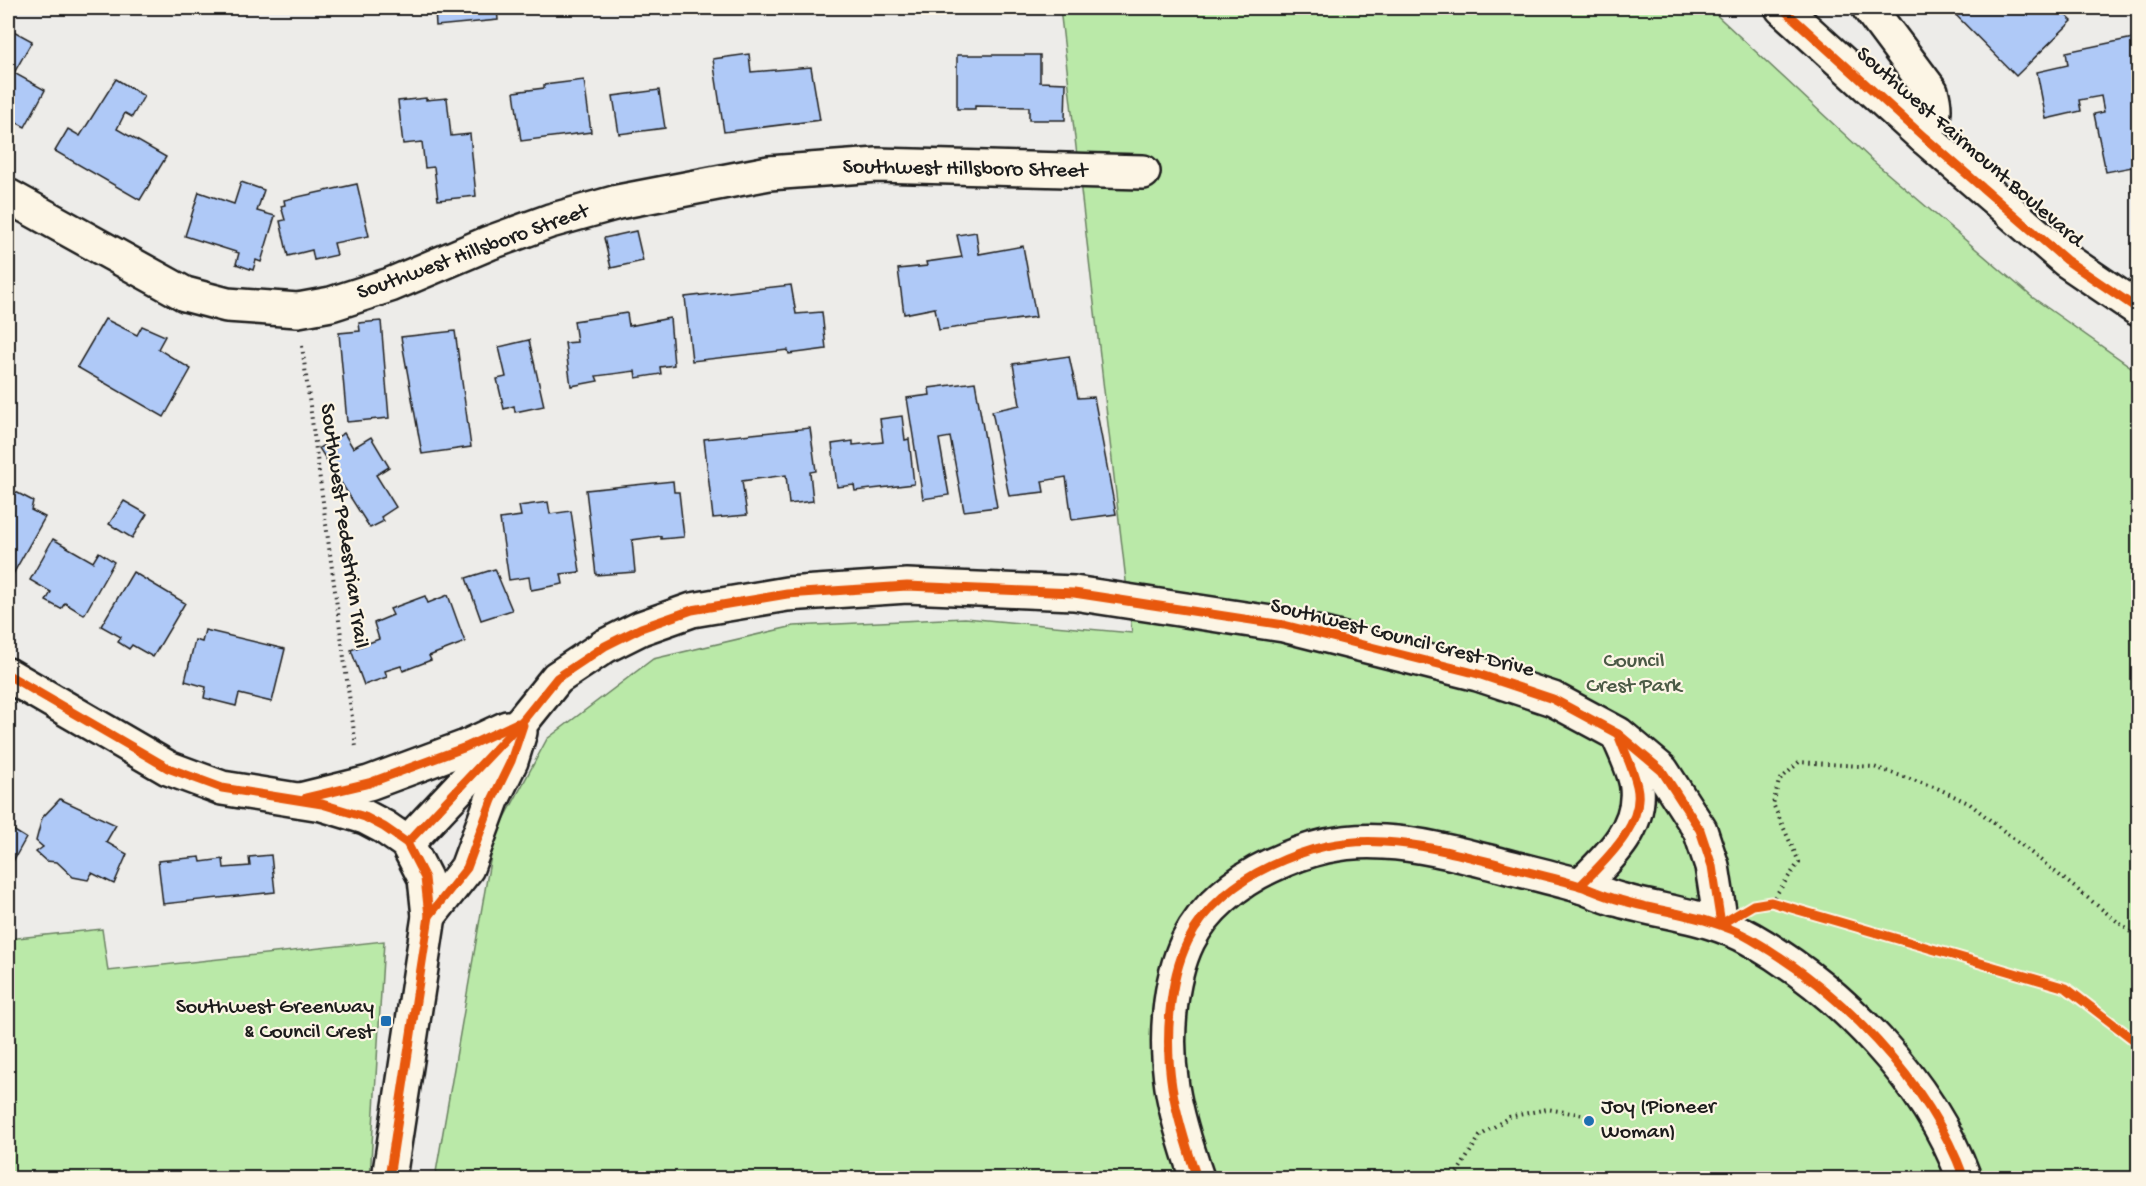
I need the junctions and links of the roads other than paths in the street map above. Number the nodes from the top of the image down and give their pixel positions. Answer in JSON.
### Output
{"nodes":[{"id":1,"x":1782,"y":8,"type":"edge"},
{"id":2,"x":1869,"y":8,"type":"edge"},
{"id":3,"x":1924,"y":137,"type":"junction"},
{"id":4,"x":1143,"y":172,"type":"dead end"},
{"id":5,"x":8,"y":196,"type":"edge"},
{"id":6,"x":2139,"y":309,"type":"edge"},
{"id":7,"x":8,"y":675,"type":"edge"},
{"id":8,"x":524,"y":719,"type":"junction"},
{"id":9,"x":1618,"y":734,"type":"junction"},
{"id":10,"x":300,"y":800,"type":"junction"},
{"id":11,"x":407,"y":843,"type":"junction"},
{"id":12,"x":1580,"y":886,"type":"junction"},
{"id":13,"x":429,"y":916,"type":"junction"},
{"id":14,"x":1721,"y":924,"type":"junction"},
{"id":15,"x":388,"y":1179,"type":"edge"},
{"id":16,"x":1197,"y":1179,"type":"edge"},
{"id":17,"x":1964,"y":1179,"type":"edge"}],
"edges":[{"from":1,"to":3,"type":"street","name":"Southwest Fairmount Boulevard"},
{"from":2,"to":3,"type":"street"},
{"from":3,"to":6,"type":"street","name":"Southwest Fairmount Boulevard"},
{"from":4,"to":5,"type":"street","name":"Southwest Hillsboro Street"},
{"from":7,"to":10,"type":"street","name":"Southwest Council Crest Drive"},
{"from":8,"to":9,"type":"street","name":"Southwest Council Crest Drive"},
{"from":8,"to":10,"type":"street","name":"Southwest Council Crest Drive"},
{"from":8,"to":11,"type":"street","name":"Southwest Council Crest Drive"},
{"from":8,"to":13,"type":"street","name":"Southwest Council Crest Drive"},
{"from":9,"to":12,"type":"street"},
{"from":9,"to":14,"type":"street","name":"Southwest Council Crest Drive"},
{"from":10,"to":11,"type":"street","name":"Southwest Council Crest Drive"},
{"from":11,"to":13,"type":"street"},
{"from":12,"to":14,"type":"street"},
{"from":12,"to":16,"type":"street"},
{"from":13,"to":15,"type":"street"},
{"from":14,"to":17,"type":"street"}]}
